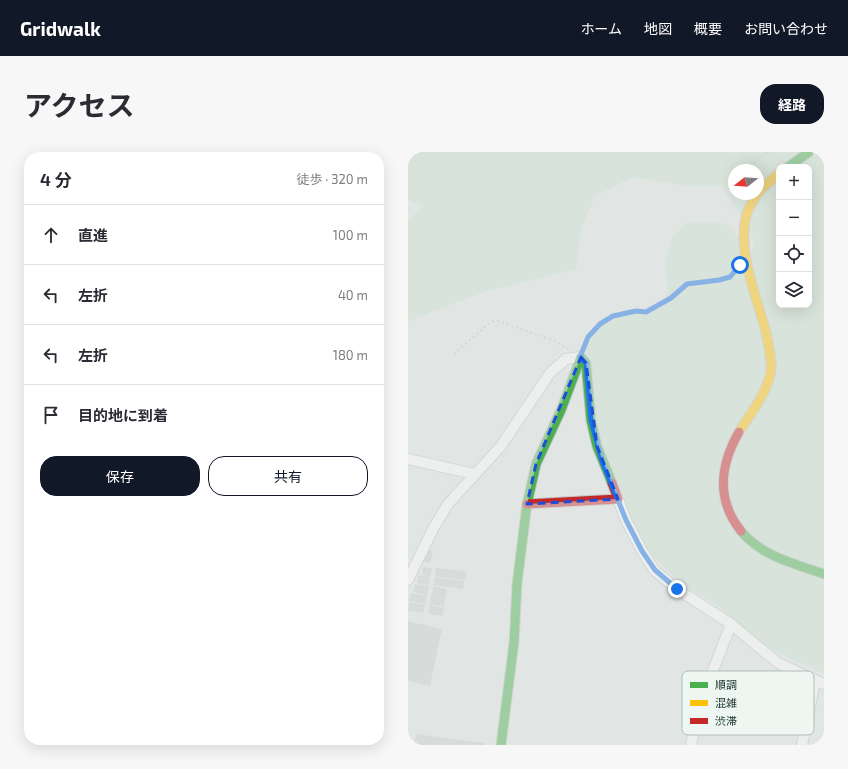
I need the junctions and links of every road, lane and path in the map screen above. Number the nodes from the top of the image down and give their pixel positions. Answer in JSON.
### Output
{"nodes":[{"id":1,"x":768,"y":152,"type":"edge"},
{"id":2,"x":809,"y":152,"type":"edge"},
{"id":3,"x":752,"y":164,"type":"edge"},
{"id":4,"x":792,"y":164,"type":"edge"},
{"id":5,"x":776,"y":176,"type":"edge"},
{"id":6,"x":764,"y":187,"type":"edge"},
{"id":7,"x":753,"y":200,"type":"edge"},
{"id":8,"x":740,"y":265,"type":"dead end"},
{"id":9,"x":454,"y":354,"type":"dead end"},
{"id":10,"x":580,"y":357,"type":"junction"},
{"id":11,"x":408,"y":459,"type":"edge"},
{"id":12,"x":474,"y":474,"type":"junction"},
{"id":13,"x":618,"y":499,"type":"junction"},
{"id":14,"x":527,"y":504,"type":"junction"},
{"id":15,"x":412,"y":562,"type":"edge"},
{"id":16,"x":824,"y":574,"type":"edge"},
{"id":17,"x":408,"y":580,"type":"edge"},
{"id":18,"x":731,"y":624,"type":"junction"},
{"id":19,"x":712,"y":671,"type":"edge"},
{"id":20,"x":795,"y":671,"type":"edge"},
{"id":21,"x":819,"y":682,"type":"edge"},
{"id":22,"x":814,"y":701,"type":"edge"},
{"id":23,"x":693,"y":735,"type":"edge"},
{"id":24,"x":805,"y":735,"type":"edge"},
{"id":25,"x":501,"y":745,"type":"edge"},
{"id":26,"x":691,"y":745,"type":"edge"},
{"id":27,"x":802,"y":745,"type":"edge"}],
"edges":[{"from":1,"to":3,"type":"path"},
{"from":2,"to":4,"type":"street"},
{"from":5,"to":6,"type":"street"},
{"from":7,"to":16,"type":"street"},
{"from":8,"to":10,"type":"path"},
{"from":9,"to":10,"type":"path"},
{"from":10,"to":12,"type":"street"},
{"from":10,"to":13,"type":"street"},
{"from":10,"to":14,"type":"street"},
{"from":11,"to":12,"type":"street"},
{"from":12,"to":15,"type":"street"},
{"from":13,"to":14,"type":"street"},
{"from":13,"to":18,"type":"street"},
{"from":14,"to":25,"type":"street"},
{"from":15,"to":17,"type":"street"},
{"from":18,"to":19,"type":"street"},
{"from":18,"to":20,"type":"street"},
{"from":21,"to":22,"type":"street"},
{"from":23,"to":26,"type":"street"},
{"from":24,"to":27,"type":"street"}]}
